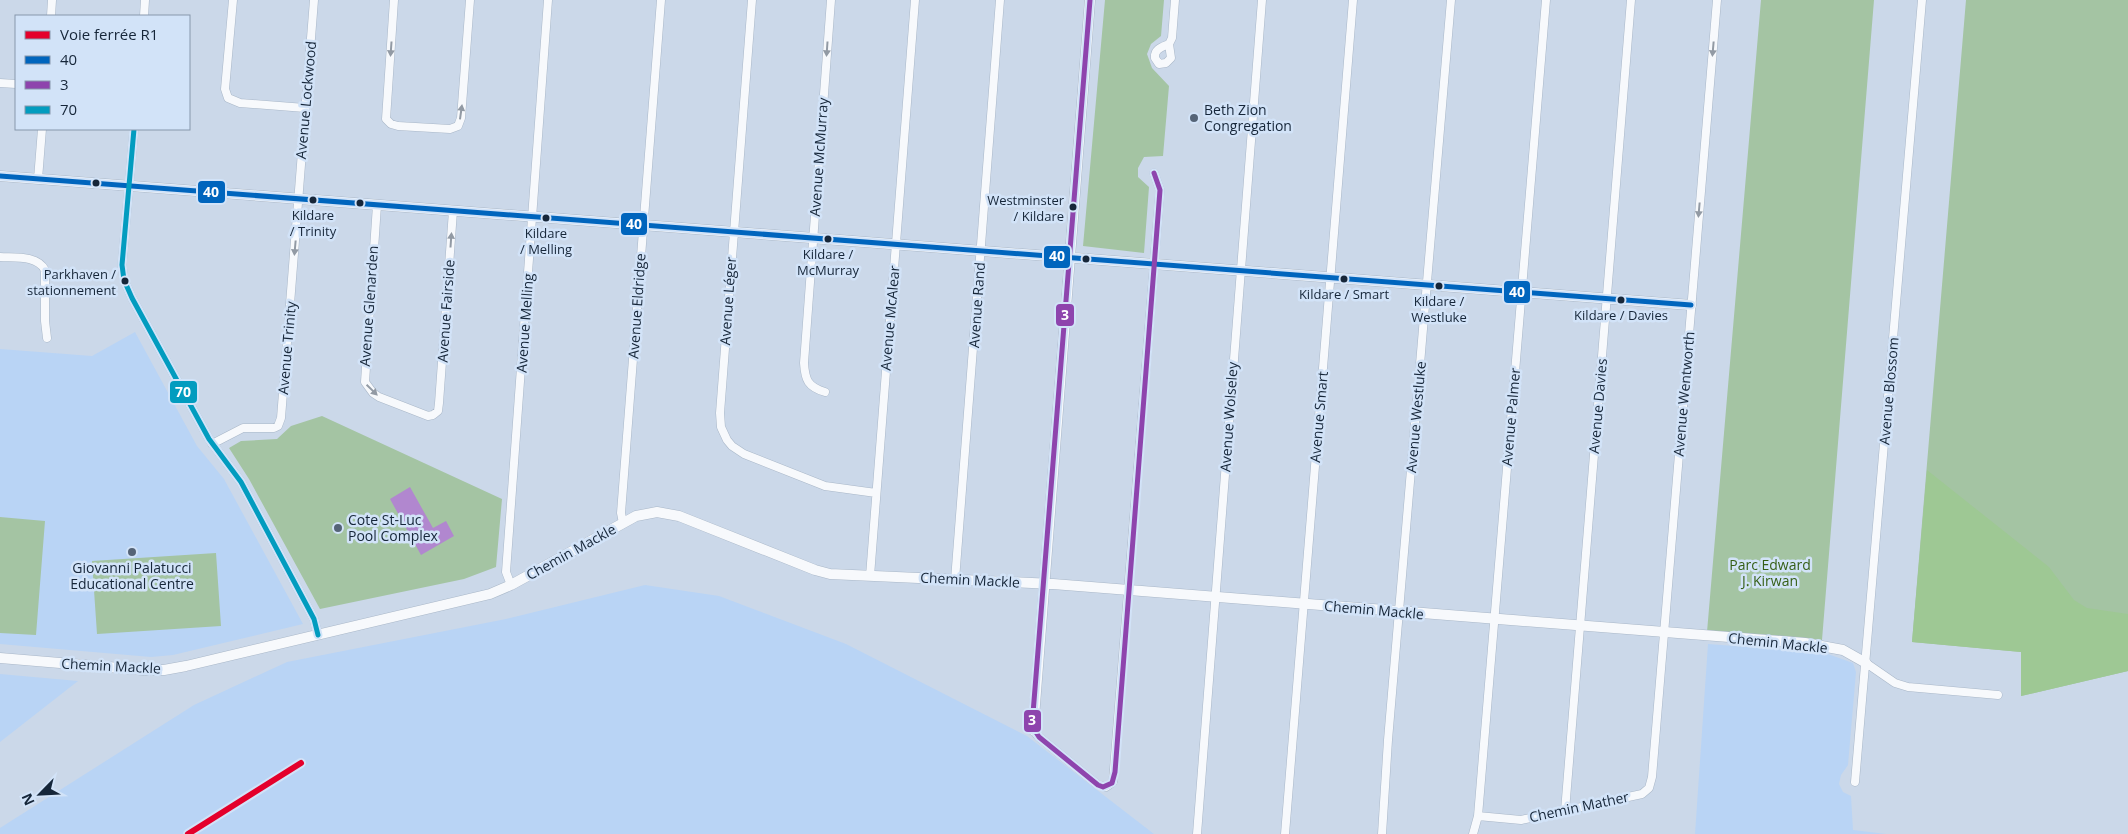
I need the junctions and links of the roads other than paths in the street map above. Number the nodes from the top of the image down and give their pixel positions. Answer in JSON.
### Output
{"nodes":[{"id":1,"x":52,"y":0,"type":"edge"},
{"id":2,"x":145,"y":0,"type":"edge"},
{"id":3,"x":233,"y":0,"type":"edge"},
{"id":4,"x":314,"y":0,"type":"edge"},
{"id":5,"x":394,"y":0,"type":"edge"},
{"id":6,"x":470,"y":0,"type":"edge"},
{"id":7,"x":548,"y":0,"type":"edge"},
{"id":8,"x":661,"y":0,"type":"edge"},
{"id":9,"x":752,"y":0,"type":"edge"},
{"id":10,"x":831,"y":0,"type":"edge"},
{"id":11,"x":915,"y":0,"type":"edge"},
{"id":12,"x":1000,"y":0,"type":"edge"},
{"id":13,"x":1090,"y":0,"type":"edge"},
{"id":14,"x":1175,"y":0,"type":"edge"},
{"id":15,"x":1262,"y":0,"type":"edge"},
{"id":16,"x":1354,"y":0,"type":"edge"},
{"id":17,"x":1451,"y":0,"type":"edge"},
{"id":18,"x":1546,"y":0,"type":"edge"},
{"id":19,"x":1631,"y":0,"type":"edge"},
{"id":20,"x":1717,"y":0,"type":"edge"},
{"id":21,"x":1922,"y":0,"type":"edge"},
{"id":22,"x":51,"y":15,"type":"edge"},
{"id":23,"x":144,"y":15,"type":"edge"},
{"id":24,"x":1169,"y":44,"type":"dead end"},
{"id":25,"x":0,"y":83,"type":"edge"},
{"id":26,"x":15,"y":84,"type":"edge"},
{"id":27,"x":305,"y":108,"type":"junction"},
{"id":28,"x":42,"y":130,"type":"edge"},
{"id":29,"x":134,"y":130,"type":"edge"},
{"id":30,"x":1154,"y":173,"type":"dead end"},
{"id":31,"x":0,"y":176,"type":"edge"},
{"id":32,"x":38,"y":179,"type":"junction"},
{"id":33,"x":129,"y":186,"type":"junction"},
{"id":34,"x":298,"y":199,"type":"junction"},
{"id":35,"x":377,"y":205,"type":"junction"},
{"id":36,"x":453,"y":211,"type":"junction"},
{"id":37,"x":533,"y":217,"type":"junction"},
{"id":38,"x":643,"y":225,"type":"junction"},
{"id":39,"x":733,"y":231,"type":"junction"},
{"id":40,"x":813,"y":238,"type":"junction"},
{"id":41,"x":896,"y":244,"type":"junction"},
{"id":42,"x":981,"y":250,"type":"junction"},
{"id":43,"x":0,"y":257,"type":"edge"},
{"id":44,"x":1069,"y":258,"type":"junction"},
{"id":45,"x":1155,"y":265,"type":"junction"},
{"id":46,"x":1240,"y":270,"type":"junction"},
{"id":47,"x":1330,"y":277,"type":"junction"},
{"id":48,"x":1427,"y":285,"type":"junction"},
{"id":49,"x":1521,"y":292,"type":"junction"},
{"id":50,"x":1606,"y":299,"type":"junction"},
{"id":51,"x":1691,"y":305,"type":"junction"},
{"id":52,"x":47,"y":338,"type":"dead end"},
{"id":53,"x":825,"y":392,"type":"dead end"},
{"id":54,"x":438,"y":411,"type":"joint"},
{"id":55,"x":212,"y":444,"type":"junction"},
{"id":56,"x":876,"y":493,"type":"junction"},
{"id":57,"x":623,"y":523,"type":"junction"},
{"id":58,"x":870,"y":576,"type":"junction"},
{"id":59,"x":955,"y":580,"type":"junction"},
{"id":60,"x":1043,"y":584,"type":"junction"},
{"id":61,"x":511,"y":585,"type":"junction"},
{"id":62,"x":1129,"y":591,"type":"junction"},
{"id":63,"x":1215,"y":597,"type":"junction"},
{"id":64,"x":1303,"y":604,"type":"junction"},
{"id":65,"x":1400,"y":612,"type":"junction"},
{"id":66,"x":1494,"y":619,"type":"junction"},
{"id":67,"x":1579,"y":625,"type":"junction"},
{"id":68,"x":1664,"y":632,"type":"junction"},
{"id":69,"x":318,"y":635,"type":"junction"},
{"id":70,"x":0,"y":658,"type":"edge"},
{"id":71,"x":1866,"y":663,"type":"junction"},
{"id":72,"x":1998,"y":695,"type":"dead end"},
{"id":73,"x":1033,"y":730,"type":"joint"},
{"id":74,"x":1855,"y":782,"type":"dead end"},
{"id":75,"x":1649,"y":788,"type":"joint"},
{"id":76,"x":1565,"y":811,"type":"junction"},
{"id":77,"x":1478,"y":816,"type":"junction"},
{"id":78,"x":1197,"y":834,"type":"edge"},
{"id":79,"x":1285,"y":834,"type":"edge"},
{"id":80,"x":1382,"y":834,"type":"edge"},
{"id":81,"x":1473,"y":834,"type":"edge"}],
"edges":[{"from":1,"to":22,"type":"street"},
{"from":2,"to":23,"type":"street"},
{"from":3,"to":27,"type":"street"},
{"from":4,"to":27,"type":"street","name":"Avenue Lockwood"},
{"from":5,"to":6,"type":"street","one_way":true},
{"from":7,"to":37,"type":"street","name":"Avenue Melling"},
{"from":8,"to":38,"type":"street","name":"Avenue Eldridge"},
{"from":9,"to":39,"type":"street","name":"Avenue Léger"},
{"from":10,"to":40,"type":"street","name":"Avenue McMurray","one_way":true},
{"from":11,"to":41,"type":"street","name":"Avenue McAlear"},
{"from":12,"to":42,"type":"street","name":"Avenue Rand"},
{"from":13,"to":44,"type":"street"},
{"from":14,"to":24,"type":"street"},
{"from":15,"to":46,"type":"street","name":"Avenue Wolseley"},
{"from":16,"to":47,"type":"street","name":"Avenue Smart"},
{"from":17,"to":48,"type":"street","name":"Avenue Westluke"},
{"from":18,"to":49,"type":"street","name":"Avenue Palmer"},
{"from":19,"to":50,"type":"street","name":"Avenue Davies"},
{"from":20,"to":51,"type":"street","name":"Avenue Wentworth","one_way":true},
{"from":21,"to":71,"type":"street","name":"Avenue Blossom"},
{"from":25,"to":26,"type":"street"},
{"from":27,"to":34,"type":"street","name":"Avenue Lockwood"},
{"from":28,"to":32,"type":"street"},
{"from":29,"to":33,"type":"street"},
{"from":30,"to":45,"type":"street"},
{"from":31,"to":32,"type":"street"},
{"from":32,"to":33,"type":"street"},
{"from":33,"to":34,"type":"street"},
{"from":33,"to":55,"type":"street"},
{"from":34,"to":35,"type":"street"},
{"from":34,"to":55,"type":"street","name":"Avenue Trinity","one_way":true},
{"from":35,"to":36,"type":"street"},
{"from":35,"to":54,"type":"street","name":"Avenue Glenarden","one_way":true},
{"from":36,"to":37,"type":"street"},
{"from":54,"to":36,"type":"street","name":"Avenue Fairside","one_way":true},
{"from":37,"to":38,"type":"street"},
{"from":37,"to":61,"type":"street","name":"Avenue Melling"},
{"from":38,"to":39,"type":"street"},
{"from":38,"to":57,"type":"street","name":"Avenue Eldridge"},
{"from":39,"to":40,"type":"street"},
{"from":39,"to":56,"type":"street","name":"Avenue Léger"},
{"from":40,"to":41,"type":"street"},
{"from":40,"to":53,"type":"street","name":"Avenue McMurray"},
{"from":41,"to":42,"type":"street"},
{"from":41,"to":56,"type":"street","name":"Avenue McAlear"},
{"from":42,"to":44,"type":"street"},
{"from":42,"to":59,"type":"street","name":"Avenue Rand"},
{"from":43,"to":52,"type":"street"},
{"from":44,"to":45,"type":"street"},
{"from":44,"to":60,"type":"street"},
{"from":45,"to":46,"type":"street"},
{"from":45,"to":62,"type":"street"},
{"from":46,"to":47,"type":"street"},
{"from":46,"to":63,"type":"street","name":"Avenue Wolseley"},
{"from":47,"to":48,"type":"street"},
{"from":47,"to":64,"type":"street","name":"Avenue Smart"},
{"from":48,"to":49,"type":"street"},
{"from":48,"to":65,"type":"street","name":"Avenue Westluke"},
{"from":49,"to":50,"type":"street"},
{"from":49,"to":66,"type":"street","name":"Avenue Palmer"},
{"from":50,"to":51,"type":"street"},
{"from":50,"to":67,"type":"street","name":"Avenue Davies"},
{"from":51,"to":68,"type":"street","name":"Avenue Wentworth"},
{"from":55,"to":69,"type":"street"},
{"from":56,"to":58,"type":"street","name":"Avenue McAlear"},
{"from":57,"to":58,"type":"street","name":"Chemin Mackle"},
{"from":57,"to":61,"type":"street","name":"Chemin Mackle"},
{"from":58,"to":59,"type":"street","name":"Chemin Mackle"},
{"from":59,"to":60,"type":"street","name":"Chemin Mackle"},
{"from":60,"to":62,"type":"street","name":"Chemin Mackle"},
{"from":60,"to":73,"type":"street"},
{"from":61,"to":69,"type":"street","name":"Chemin Mackle"},
{"from":62,"to":63,"type":"street","name":"Chemin Mackle"},
{"from":62,"to":73,"type":"street"},
{"from":63,"to":64,"type":"street","name":"Chemin Mackle"},
{"from":63,"to":78,"type":"street","name":"Avenue Wolseley"},
{"from":64,"to":65,"type":"street","name":"Chemin Mackle"},
{"from":64,"to":79,"type":"street","name":"Avenue Smart"},
{"from":65,"to":66,"type":"street","name":"Chemin Mackle"},
{"from":65,"to":80,"type":"street","name":"Avenue Westluke"},
{"from":66,"to":67,"type":"street","name":"Chemin Mackle"},
{"from":66,"to":77,"type":"street","name":"Avenue Palmer"},
{"from":67,"to":68,"type":"street","name":"Chemin Mackle"},
{"from":67,"to":76,"type":"street","name":"Avenue Davies"},
{"from":68,"to":71,"type":"street","name":"Chemin Mackle"},
{"from":68,"to":75,"type":"street","name":"Avenue Wentworth"},
{"from":69,"to":70,"type":"street","name":"Chemin Mackle"},
{"from":71,"to":72,"type":"street","name":"Chemin Mackle"},
{"from":71,"to":74,"type":"street","name":"Avenue Blossom"},
{"from":75,"to":76,"type":"street","name":"Chemin Mather"},
{"from":76,"to":77,"type":"street","name":"Chemin Mather"},
{"from":77,"to":81,"type":"street","name":"Avenue Palmer"}]}
